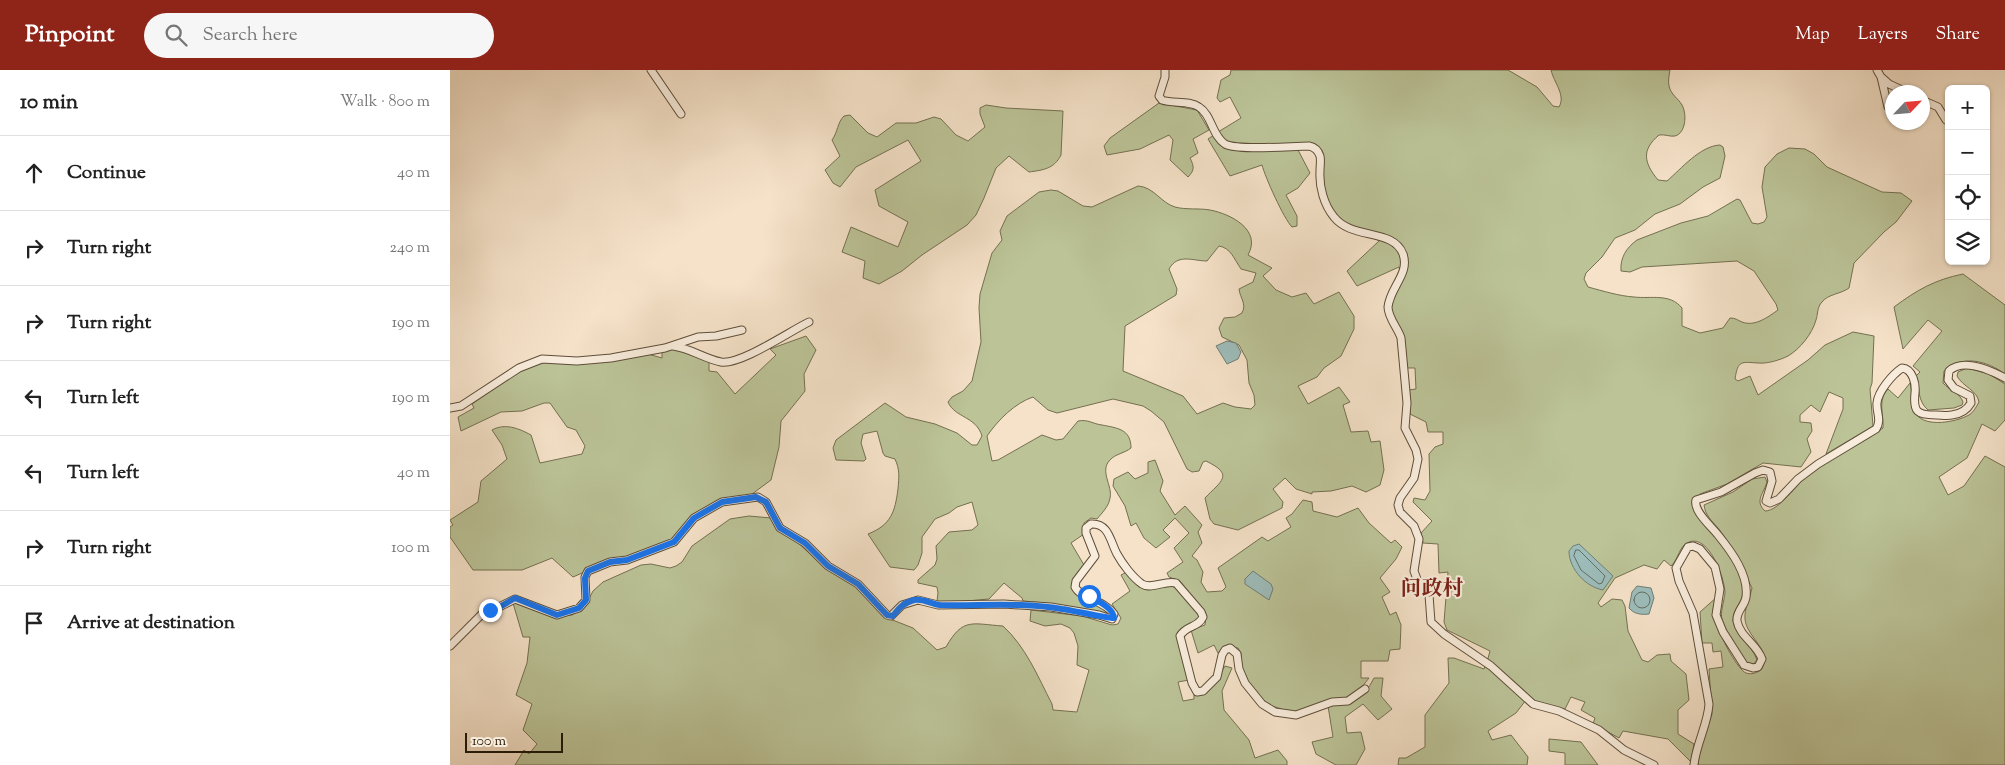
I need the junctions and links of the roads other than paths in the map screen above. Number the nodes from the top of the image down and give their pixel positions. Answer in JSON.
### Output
{"nodes":[{"id":1,"x":651,"y":70,"type":"edge"},
{"id":2,"x":1165,"y":70,"type":"edge"},
{"id":3,"x":1879,"y":73,"type":"edge"},
{"id":4,"x":1892,"y":85,"type":"edge"},
{"id":5,"x":1885,"y":96,"type":"edge"},
{"id":6,"x":1930,"y":103,"type":"edge"},
{"id":7,"x":681,"y":114,"type":"dead end"},
{"id":8,"x":1945,"y":118,"type":"edge"},
{"id":9,"x":809,"y":322,"type":"dead end"},
{"id":10,"x":742,"y":330,"type":"dead end"},
{"id":11,"x":670,"y":346,"type":"junction"},
{"id":12,"x":2005,"y":378,"type":"edge"},
{"id":13,"x":450,"y":408,"type":"edge"},
{"id":14,"x":450,"y":646,"type":"edge"},
{"id":15,"x":1365,"y":689,"type":"dead end"},
{"id":16,"x":1654,"y":765,"type":"edge"},
{"id":17,"x":1694,"y":765,"type":"edge"}],
"edges":[{"from":1,"to":7,"type":"street"},
{"from":2,"to":16,"type":"street"},
{"from":3,"to":4,"type":"street"},
{"from":3,"to":5,"type":"street"},
{"from":6,"to":8,"type":"street"},
{"from":9,"to":11,"type":"street"},
{"from":10,"to":11,"type":"street"},
{"from":11,"to":13,"type":"street"},
{"from":12,"to":17,"type":"street"},
{"from":14,"to":15,"type":"street"}]}
